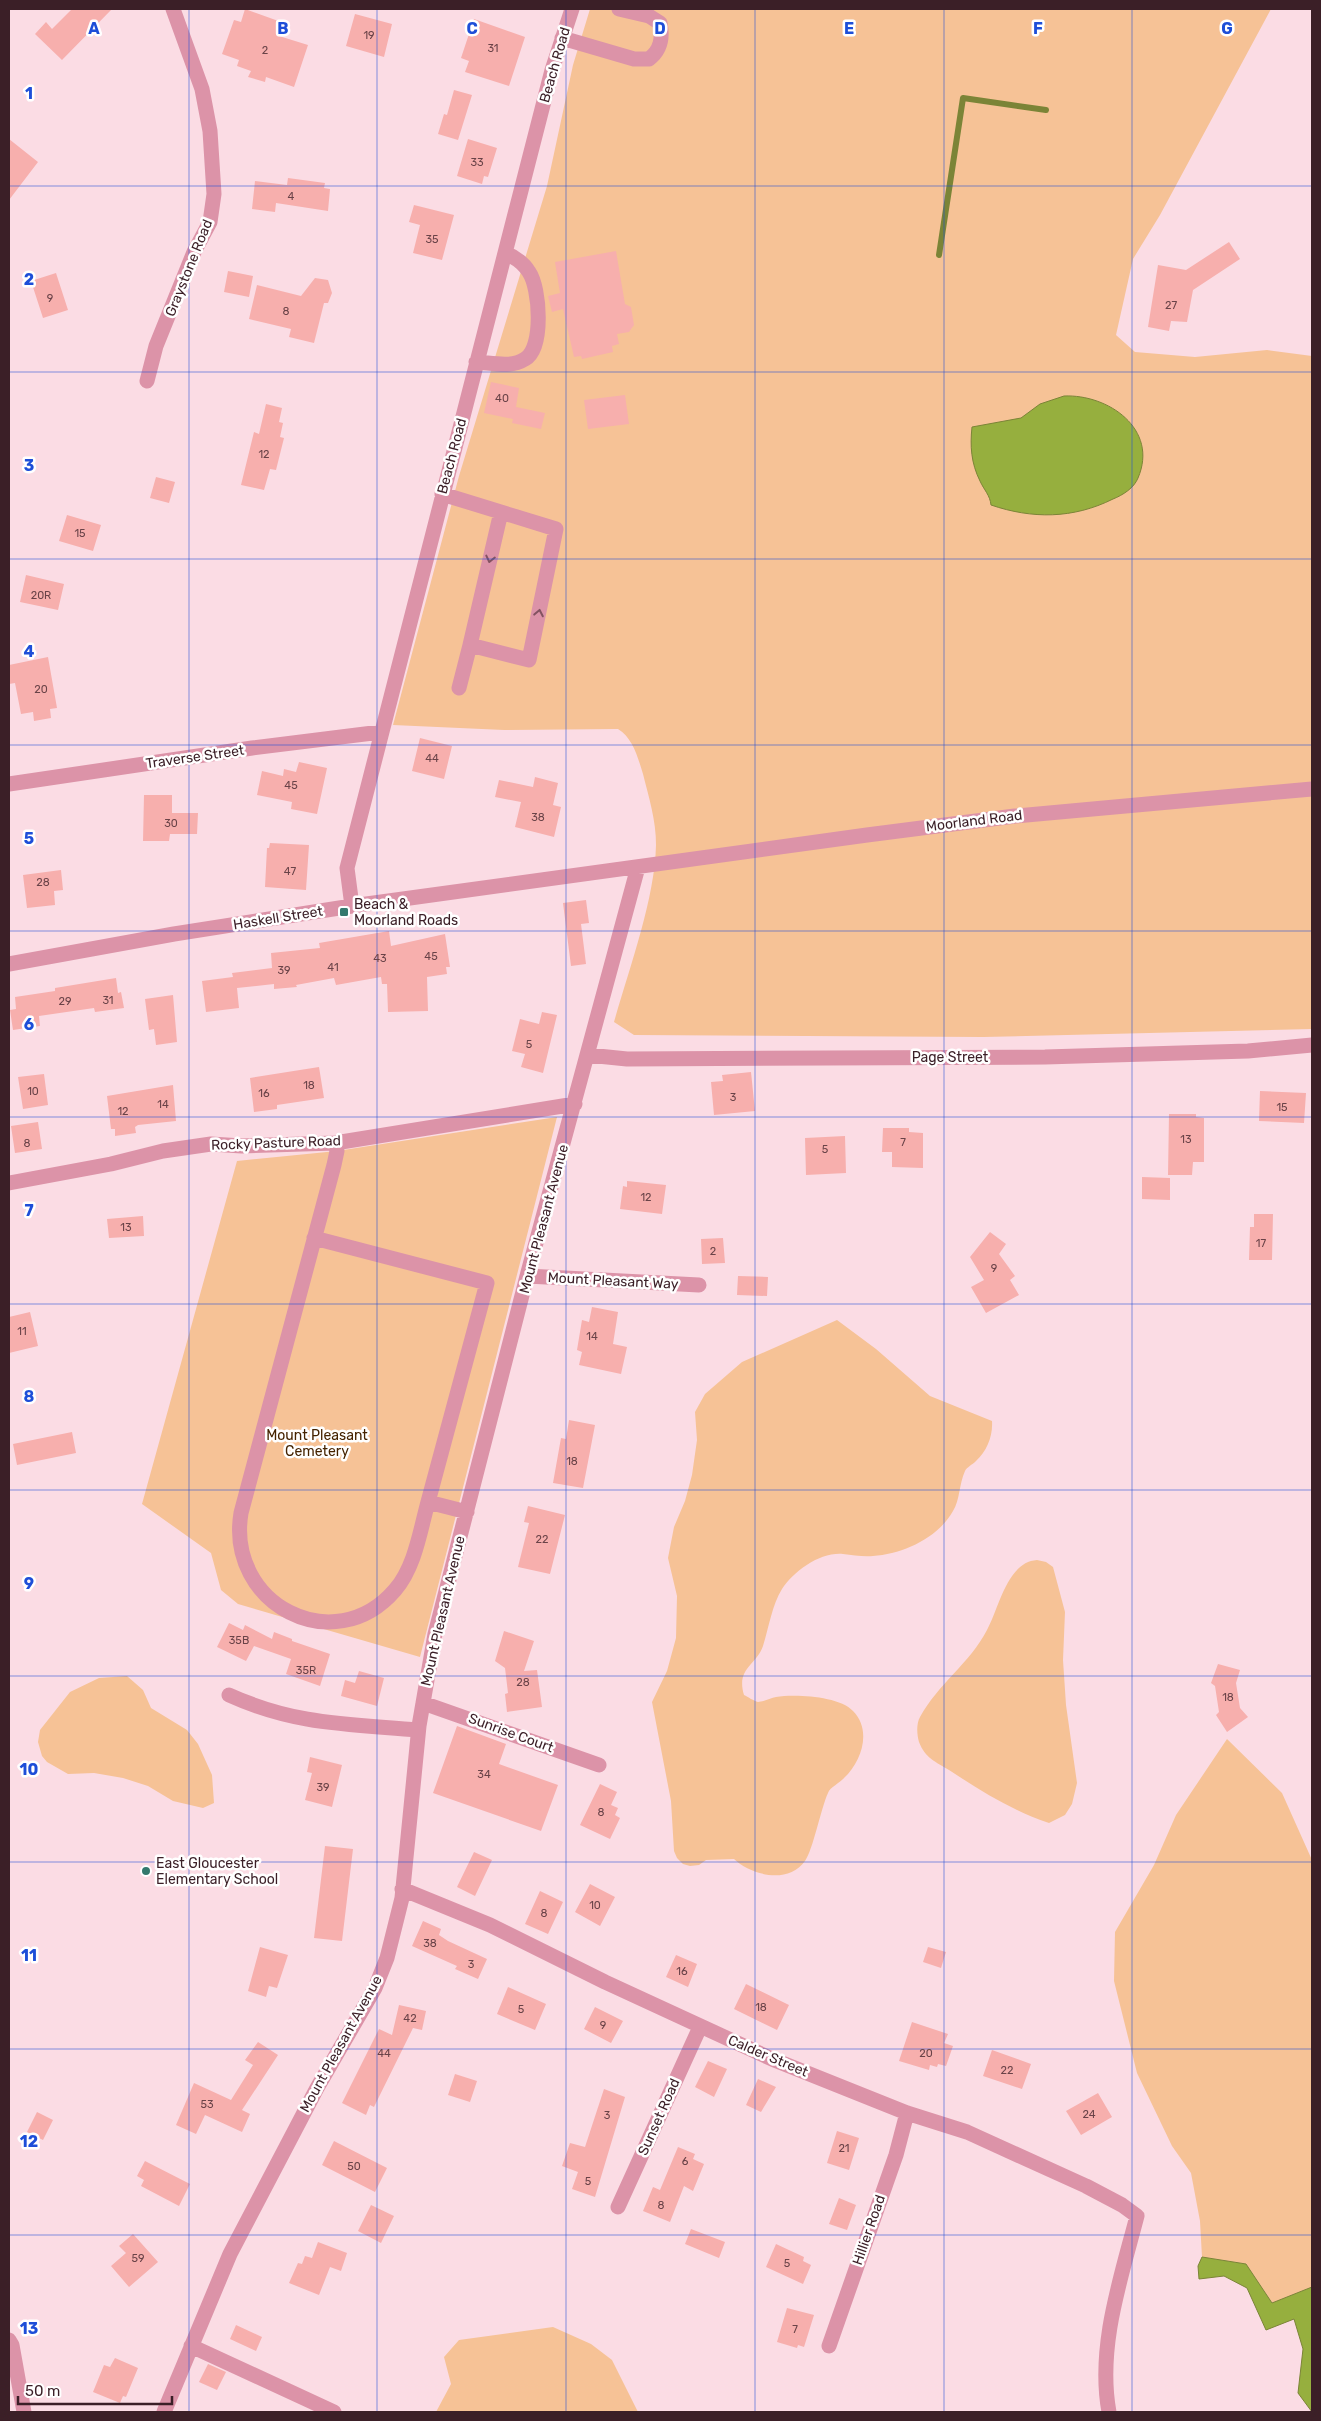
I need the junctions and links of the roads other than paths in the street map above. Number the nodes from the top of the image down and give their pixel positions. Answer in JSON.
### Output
{"nodes":[{"id":1,"x":173,"y":9,"type":"edge"},
{"id":2,"x":571,"y":9,"type":"edge"},
{"id":3,"x":619,"y":9,"type":"edge"},
{"id":4,"x":562,"y":38,"type":"junction"},
{"id":5,"x":505,"y":253,"type":"junction"},
{"id":6,"x":476,"y":362,"type":"junction"},
{"id":7,"x":148,"y":381,"type":"dead end"},
{"id":8,"x":442,"y":494,"type":"junction"},
{"id":9,"x":501,"y":512,"type":"junction"},
{"id":10,"x":470,"y":645,"type":"junction"},
{"id":11,"x":459,"y":688,"type":"dead end"},
{"id":12,"x":381,"y":732,"type":"junction"},
{"id":13,"x":9,"y":784,"type":"edge"},
{"id":14,"x":1312,"y":789,"type":"edge"},
{"id":15,"x":638,"y":867,"type":"junction"},
{"id":16,"x":352,"y":906,"type":"junction"},
{"id":17,"x":9,"y":964,"type":"edge"},
{"id":18,"x":1312,"y":1046,"type":"edge"},
{"id":19,"x":588,"y":1056,"type":"junction"},
{"id":20,"x":574,"y":1104,"type":"junction"},
{"id":21,"x":335,"y":1143,"type":"junction"},
{"id":22,"x":9,"y":1183,"type":"edge"},
{"id":23,"x":314,"y":1238,"type":"junction"},
{"id":24,"x":527,"y":1276,"type":"junction"},
{"id":25,"x":699,"y":1285,"type":"dead end"},
{"id":26,"x":428,"y":1502,"type":"junction"},
{"id":27,"x":467,"y":1512,"type":"junction"},
{"id":28,"x":229,"y":1695,"type":"dead end"},
{"id":29,"x":423,"y":1703,"type":"junction"},
{"id":30,"x":418,"y":1730,"type":"junction"},
{"id":31,"x":599,"y":1765,"type":"dead end"},
{"id":32,"x":402,"y":1889,"type":"junction"},
{"id":33,"x":700,"y":2026,"type":"junction"},
{"id":34,"x":907,"y":2113,"type":"junction"},
{"id":35,"x":618,"y":2207,"type":"dead end"},
{"id":36,"x":9,"y":2340,"type":"edge"},
{"id":37,"x":191,"y":2346,"type":"junction"},
{"id":38,"x":829,"y":2346,"type":"dead end"},
{"id":39,"x":24,"y":2412,"type":"edge"},
{"id":40,"x":164,"y":2412,"type":"edge"},
{"id":41,"x":334,"y":2412,"type":"edge"},
{"id":42,"x":1109,"y":2412,"type":"edge"}],
"edges":[{"from":1,"to":7,"type":"street","name":"Graystone Road"},
{"from":2,"to":4,"type":"street","name":"Beach Road"},
{"from":3,"to":4,"type":"street"},
{"from":4,"to":5,"type":"street","name":"Beach Road"},
{"from":5,"to":6,"type":"street","name":"Beach Road"},
{"from":5,"to":6,"type":"street"},
{"from":6,"to":8,"type":"street","name":"Beach Road"},
{"from":8,"to":9,"type":"street"},
{"from":8,"to":12,"type":"street","name":"Beach Road"},
{"from":9,"to":10,"type":"street","one_way":true},
{"from":10,"to":9,"type":"street","one_way":true},
{"from":10,"to":11,"type":"street"},
{"from":12,"to":13,"type":"street","name":"Traverse Street"},
{"from":12,"to":16,"type":"street","name":"Beach Road"},
{"from":14,"to":15,"type":"street","name":"Moorland Road"},
{"from":15,"to":16,"type":"street","name":"Haskell Street"},
{"from":15,"to":19,"type":"street","name":"Mount Pleasant Avenue"},
{"from":16,"to":17,"type":"street","name":"Haskell Street"},
{"from":18,"to":19,"type":"street","name":"Page Street"},
{"from":19,"to":20,"type":"street","name":"Mount Pleasant Avenue"},
{"from":20,"to":21,"type":"street","name":"Rocky Pasture Road"},
{"from":20,"to":24,"type":"street","name":"Mount Pleasant Avenue"},
{"from":21,"to":22,"type":"street","name":"Rocky Pasture Road"},
{"from":21,"to":23,"type":"street"},
{"from":23,"to":26,"type":"street"},
{"from":23,"to":26,"type":"street"},
{"from":24,"to":25,"type":"street","name":"Mount Pleasant Way"},
{"from":24,"to":27,"type":"street","name":"Mount Pleasant Avenue"},
{"from":26,"to":27,"type":"street"},
{"from":27,"to":29,"type":"street","name":"Mount Pleasant Avenue"},
{"from":28,"to":30,"type":"street"},
{"from":29,"to":30,"type":"street","name":"Mount Pleasant Avenue"},
{"from":29,"to":31,"type":"street","name":"Sunrise Court"},
{"from":30,"to":32,"type":"street","name":"Mount Pleasant Avenue"},
{"from":32,"to":33,"type":"street","name":"Calder Street"},
{"from":32,"to":37,"type":"street","name":"Mount Pleasant Avenue"},
{"from":33,"to":34,"type":"street","name":"Calder Street"},
{"from":33,"to":35,"type":"street","name":"Sunset Road"},
{"from":34,"to":38,"type":"street","name":"Hillier Road"},
{"from":34,"to":42,"type":"street","name":"Calder Street"},
{"from":36,"to":39,"type":"street"},
{"from":37,"to":40,"type":"street","name":"Mount Pleasant Avenue"},
{"from":37,"to":41,"type":"street"}]}
